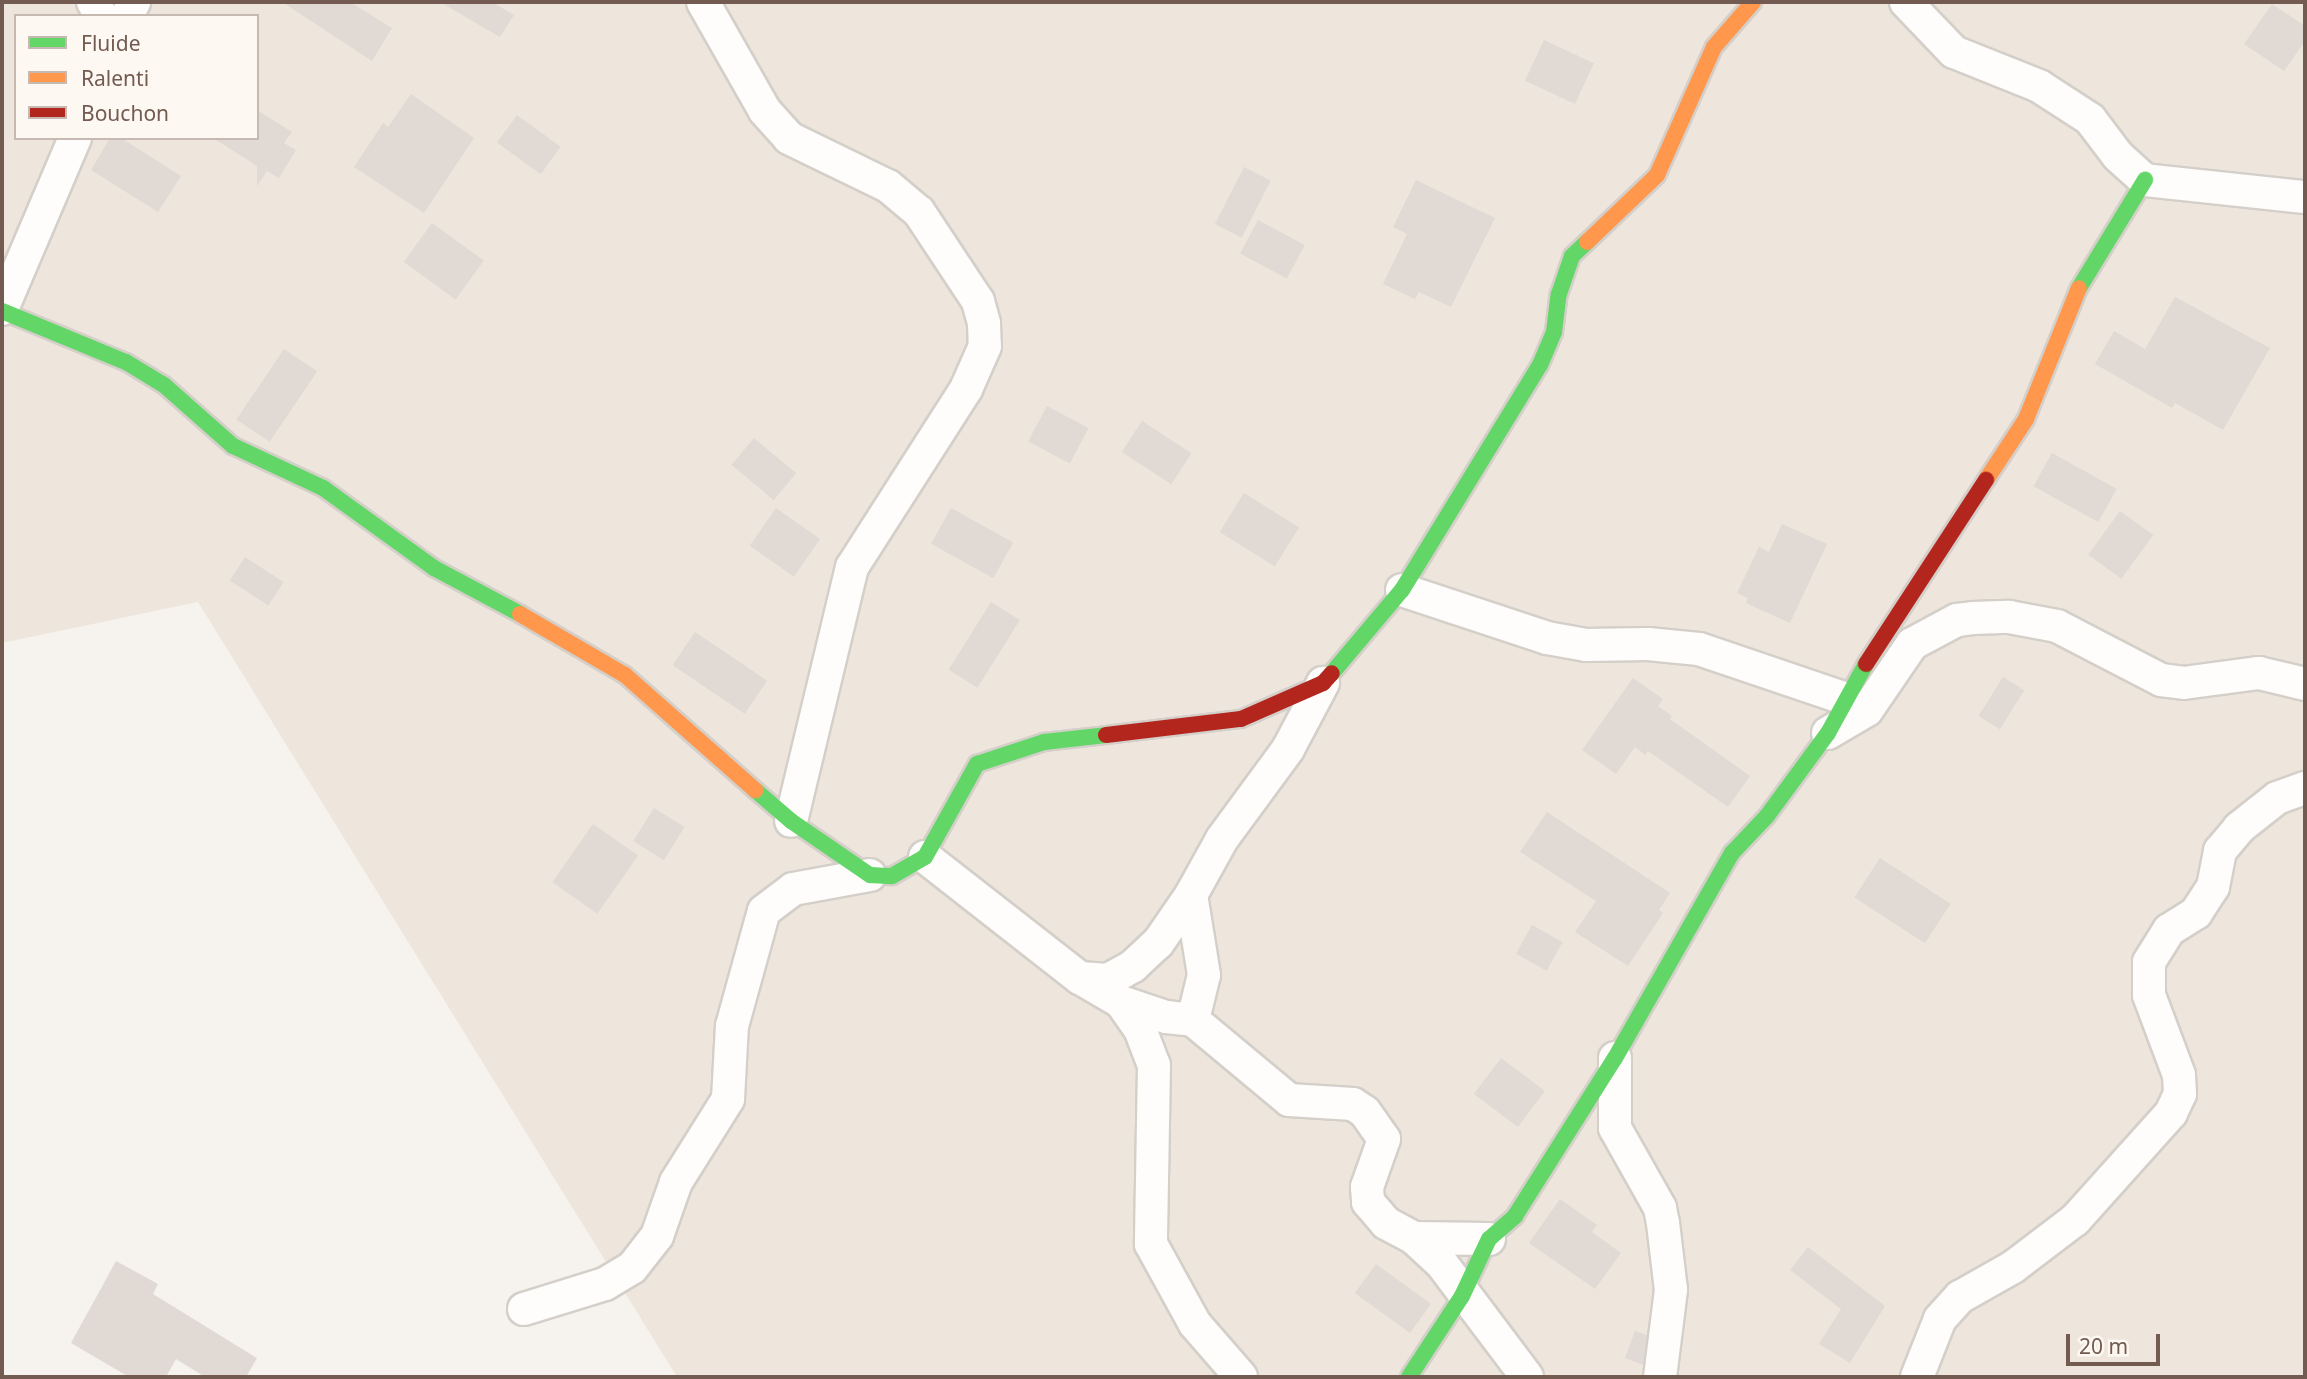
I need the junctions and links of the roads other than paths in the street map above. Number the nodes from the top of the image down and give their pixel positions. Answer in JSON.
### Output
{"nodes":[{"id":1,"x":703,"y":2,"type":"edge"},
{"id":2,"x":1753,"y":2,"type":"edge"},
{"id":3,"x":1906,"y":2,"type":"edge"},
{"id":4,"x":74,"y":140,"type":"edge"},
{"id":5,"x":2146,"y":180,"type":"junction"},
{"id":6,"x":2305,"y":197,"type":"edge"},
{"id":7,"x":2,"y":310,"type":"edge"},
{"id":8,"x":1402,"y":590,"type":"junction"},
{"id":9,"x":1323,"y":683,"type":"junction"},
{"id":10,"x":2305,"y":684,"type":"edge"},
{"id":11,"x":1844,"y":698,"type":"junction"},
{"id":12,"x":1828,"y":733,"type":"junction"},
{"id":13,"x":2305,"y":788,"type":"edge"},
{"id":14,"x":792,"y":821,"type":"junction"},
{"id":15,"x":925,"y":857,"type":"junction"},
{"id":16,"x":870,"y":875,"type":"junction"},
{"id":17,"x":1191,"y":895,"type":"junction"},
{"id":18,"x":1080,"y":978,"type":"junction"},
{"id":19,"x":1121,"y":1002,"type":"junction"},
{"id":20,"x":1193,"y":1020,"type":"junction"},
{"id":21,"x":1615,"y":1058,"type":"junction"},
{"id":22,"x":1414,"y":1238,"type":"junction"},
{"id":23,"x":1489,"y":1239,"type":"junction"},
{"id":24,"x":1462,"y":1296,"type":"junction"},
{"id":25,"x":524,"y":1309,"type":"dead end"},
{"id":26,"x":1241,"y":1377,"type":"edge"},
{"id":27,"x":1409,"y":1377,"type":"edge"},
{"id":28,"x":1527,"y":1377,"type":"edge"},
{"id":29,"x":1660,"y":1377,"type":"edge"},
{"id":30,"x":1917,"y":1377,"type":"edge"}],
"edges":[{"from":1,"to":14,"type":"street"},
{"from":2,"to":8,"type":"street"},
{"from":3,"to":5,"type":"street"},
{"from":4,"to":7,"type":"street"},
{"from":5,"to":6,"type":"street"},
{"from":5,"to":11,"type":"street"},
{"from":7,"to":14,"type":"street"},
{"from":8,"to":9,"type":"street"},
{"from":8,"to":11,"type":"street"},
{"from":9,"to":15,"type":"street"},
{"from":9,"to":17,"type":"street"},
{"from":10,"to":12,"type":"street"},
{"from":11,"to":12,"type":"street"},
{"from":12,"to":21,"type":"street"},
{"from":13,"to":30,"type":"street"},
{"from":14,"to":16,"type":"street"},
{"from":15,"to":16,"type":"street"},
{"from":15,"to":18,"type":"street"},
{"from":16,"to":25,"type":"street"},
{"from":17,"to":18,"type":"street"},
{"from":17,"to":20,"type":"street"},
{"from":18,"to":19,"type":"street"},
{"from":19,"to":20,"type":"street"},
{"from":19,"to":26,"type":"street"},
{"from":20,"to":22,"type":"street"},
{"from":21,"to":23,"type":"street"},
{"from":21,"to":29,"type":"street"},
{"from":22,"to":23,"type":"street"},
{"from":22,"to":24,"type":"street"},
{"from":23,"to":24,"type":"street"},
{"from":24,"to":27,"type":"street"},
{"from":24,"to":28,"type":"street"}]}
